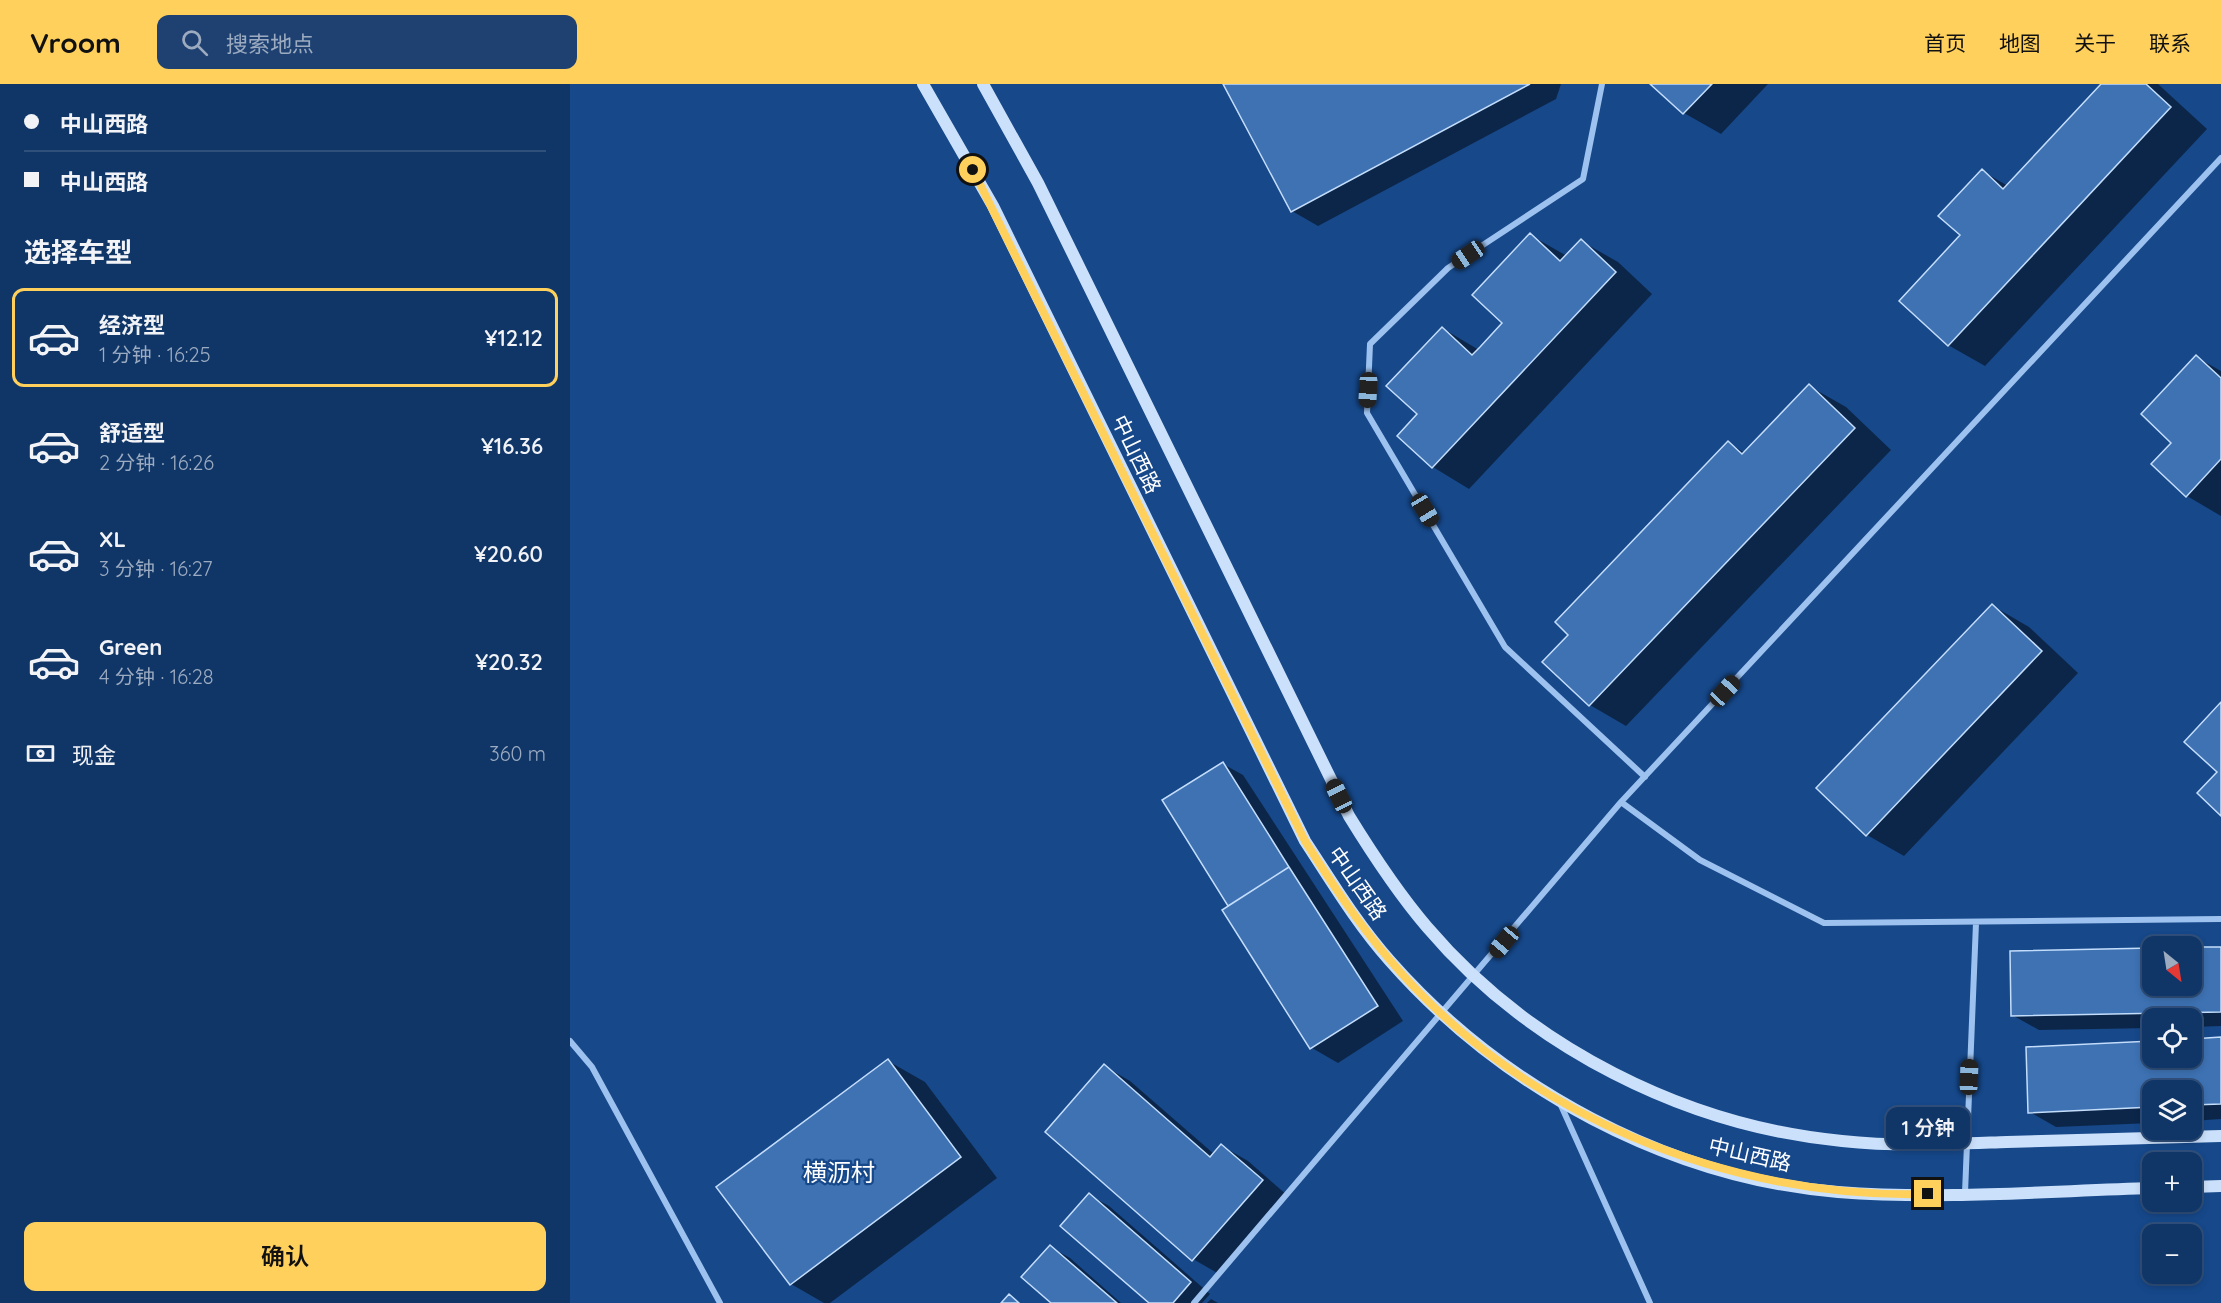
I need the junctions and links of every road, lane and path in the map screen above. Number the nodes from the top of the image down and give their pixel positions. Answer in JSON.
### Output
{"nodes":[{"id":1,"x":923,"y":84,"type":"edge"},
{"id":2,"x":983,"y":84,"type":"edge"},
{"id":3,"x":1602,"y":84,"type":"edge"},
{"id":4,"x":2221,"y":158,"type":"edge"},
{"id":5,"x":1645,"y":777,"type":"junction"},
{"id":6,"x":1621,"y":802,"type":"junction"},
{"id":7,"x":2221,"y":919,"type":"edge"},
{"id":8,"x":1976,"y":923,"type":"junction"},
{"id":9,"x":1475,"y":976,"type":"junction"},
{"id":10,"x":1441,"y":1014,"type":"junction"},
{"id":11,"x":570,"y":1041,"type":"edge"},
{"id":12,"x":1559,"y":1101,"type":"junction"},
{"id":13,"x":2221,"y":1136,"type":"edge"},
{"id":14,"x":1967,"y":1143,"type":"junction"},
{"id":15,"x":2221,"y":1186,"type":"edge"},
{"id":16,"x":2202,"y":1187,"type":"edge"},
{"id":17,"x":2142,"y":1188,"type":"edge"},
{"id":18,"x":1965,"y":1193,"type":"junction"},
{"id":19,"x":720,"y":1303,"type":"edge"},
{"id":20,"x":1194,"y":1303,"type":"edge"},
{"id":21,"x":1650,"y":1303,"type":"edge"}],
"edges":[{"from":1,"to":10,"type":"main road","name":"中山西路"},
{"from":2,"to":9,"type":"main road","name":"中山西路"},
{"from":3,"to":5,"type":"street"},
{"from":4,"to":5,"type":"street"},
{"from":5,"to":6,"type":"street"},
{"from":6,"to":8,"type":"street"},
{"from":6,"to":9,"type":"street"},
{"from":7,"to":8,"type":"street"},
{"from":8,"to":14,"type":"street"},
{"from":9,"to":10,"type":"street"},
{"from":9,"to":14,"type":"main road","name":"中山西路"},
{"from":10,"to":12,"type":"main road","name":"中山西路"},
{"from":10,"to":20,"type":"street"},
{"from":11,"to":19,"type":"street"},
{"from":12,"to":18,"type":"main road","name":"中山西路"},
{"from":12,"to":21,"type":"street"},
{"from":13,"to":14,"type":"main road","name":"中山西路"},
{"from":14,"to":18,"type":"street"},
{"from":15,"to":16,"type":"main road"},
{"from":17,"to":18,"type":"main road","name":"中山西路"}]}
